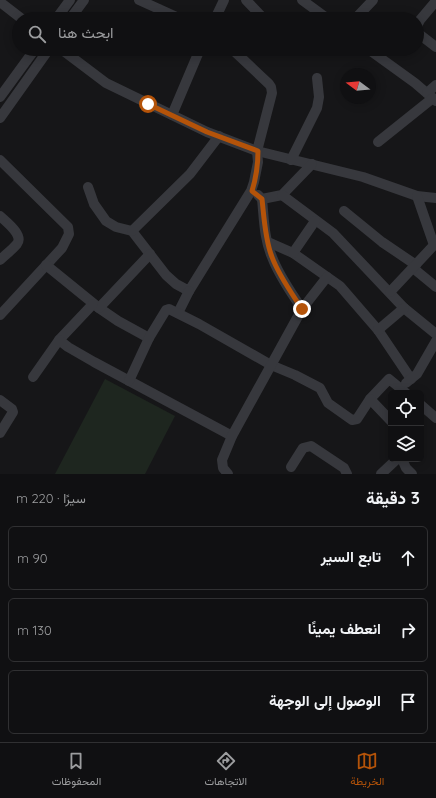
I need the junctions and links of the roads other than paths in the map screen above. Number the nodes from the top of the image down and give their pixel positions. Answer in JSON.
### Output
{"nodes":[{"id":1,"x":70,"y":0,"type":"edge"},
{"id":2,"x":84,"y":0,"type":"edge"},
{"id":3,"x":139,"y":0,"type":"edge"},
{"id":4,"x":246,"y":0,"type":"edge"},
{"id":5,"x":373,"y":0,"type":"edge"},
{"id":6,"x":221,"y":1,"type":"edge"},
{"id":7,"x":436,"y":1,"type":"edge"},
{"id":8,"x":309,"y":2,"type":"edge"},
{"id":9,"x":1,"y":3,"type":"edge"},
{"id":10,"x":13,"y":12,"type":"edge"},
{"id":11,"x":61,"y":12,"type":"edge"},
{"id":12,"x":75,"y":12,"type":"edge"},
{"id":13,"x":166,"y":12,"type":"edge"},
{"id":14,"x":217,"y":12,"type":"edge"},
{"id":15,"x":257,"y":12,"type":"edge"},
{"id":16,"x":320,"y":12,"type":"edge"},
{"id":17,"x":362,"y":12,"type":"edge"},
{"id":18,"x":424,"y":15,"type":"edge"},
{"id":19,"x":424,"y":38,"type":"edge"},
{"id":20,"x":436,"y":47,"type":"edge"},
{"id":21,"x":30,"y":56,"type":"edge"},
{"id":22,"x":44,"y":56,"type":"edge"},
{"id":23,"x":70,"y":56,"type":"edge"},
{"id":24,"x":197,"y":56,"type":"edge"},
{"id":25,"x":239,"y":56,"type":"edge"},
{"id":26,"x":377,"y":56,"type":"edge"},
{"id":27,"x":317,"y":78,"type":"dead end"},
{"id":28,"x":436,"y":86,"type":"edge"},
{"id":29,"x":0,"y":97,"type":"edge"},
{"id":30,"x":432,"y":97,"type":"edge"},
{"id":31,"x":172,"y":116,"type":"junction"},
{"id":32,"x":0,"y":118,"type":"edge"},
{"id":33,"x":219,"y":136,"type":"junction"},
{"id":34,"x":378,"y":142,"type":"dead end"},
{"id":35,"x":258,"y":151,"type":"junction"},
{"id":36,"x":0,"y":160,"type":"edge"},
{"id":37,"x":291,"y":160,"type":"junction"},
{"id":38,"x":312,"y":164,"type":"junction"},
{"id":39,"x":88,"y":187,"type":"dead end"},
{"id":40,"x":252,"y":191,"type":"junction"},
{"id":41,"x":282,"y":195,"type":"junction"},
{"id":42,"x":417,"y":196,"type":"junction"},
{"id":43,"x":436,"y":198,"type":"edge"},
{"id":44,"x":262,"y":199,"type":"junction"},
{"id":45,"x":344,"y":211,"type":"dead end"},
{"id":46,"x":0,"y":216,"type":"edge"},
{"id":47,"x":316,"y":221,"type":"junction"},
{"id":48,"x":132,"y":231,"type":"junction"},
{"id":49,"x":268,"y":242,"type":"junction"},
{"id":50,"x":435,"y":244,"type":"edge"},
{"id":51,"x":293,"y":253,"type":"junction"},
{"id":52,"x":150,"y":254,"type":"junction"},
{"id":53,"x":0,"y":260,"type":"edge"},
{"id":54,"x":46,"y":265,"type":"junction"},
{"id":55,"x":414,"y":266,"type":"junction"},
{"id":56,"x":327,"y":277,"type":"junction"},
{"id":57,"x":436,"y":287,"type":"edge"},
{"id":58,"x":189,"y":291,"type":"junction"},
{"id":59,"x":390,"y":292,"type":"junction"},
{"id":60,"x":96,"y":306,"type":"junction"},
{"id":61,"x":404,"y":308,"type":"junction"},
{"id":62,"x":302,"y":309,"type":"junction"},
{"id":63,"x":178,"y":313,"type":"junction"},
{"id":64,"x":0,"y":315,"type":"edge"},
{"id":65,"x":378,"y":330,"type":"junction"},
{"id":66,"x":436,"y":334,"type":"edge"},
{"id":67,"x":149,"y":338,"type":"junction"},
{"id":68,"x":59,"y":340,"type":"junction"},
{"id":69,"x":436,"y":341,"type":"edge"},
{"id":70,"x":271,"y":365,"type":"junction"},
{"id":71,"x":33,"y":377,"type":"dead end"},
{"id":72,"x":411,"y":378,"type":"junction"},
{"id":73,"x":129,"y":381,"type":"junction"},
{"id":74,"x":403,"y":390,"type":"edge"},
{"id":75,"x":370,"y":399,"type":"junction"},
{"id":76,"x":0,"y":400,"type":"edge"},
{"id":77,"x":424,"y":408,"type":"edge"},
{"id":78,"x":388,"y":418,"type":"edge"},
{"id":79,"x":436,"y":418,"type":"edge"},
{"id":80,"x":0,"y":433,"type":"edge"},
{"id":81,"x":232,"y":436,"type":"junction"},
{"id":82,"x":394,"y":462,"type":"edge"},
{"id":83,"x":403,"y":462,"type":"edge"},
{"id":84,"x":291,"y":467,"type":"dead end"},
{"id":85,"x":228,"y":474,"type":"edge"},
{"id":86,"x":347,"y":474,"type":"edge"},
{"id":87,"x":381,"y":474,"type":"edge"},
{"id":88,"x":412,"y":474,"type":"edge"}],
"edges":[{"from":1,"to":11,"type":"street"},
{"from":2,"to":12,"type":"street"},
{"from":3,"to":13,"type":"street"},
{"from":4,"to":15,"type":"street"},
{"from":5,"to":17,"type":"street"},
{"from":6,"to":14,"type":"street"},
{"from":7,"to":18,"type":"street"},
{"from":8,"to":16,"type":"street"},
{"from":9,"to":10,"type":"street"},
{"from":19,"to":20,"type":"street"},
{"from":21,"to":29,"type":"street"},
{"from":22,"to":32,"type":"street"},
{"from":23,"to":31,"type":"street"},
{"from":24,"to":31,"type":"street"},
{"from":25,"to":35,"type":"street"},
{"from":26,"to":30,"type":"street"},
{"from":27,"to":37,"type":"street"},
{"from":28,"to":30,"type":"street"},
{"from":30,"to":34,"type":"street"},
{"from":31,"to":33,"type":"street"},
{"from":33,"to":35,"type":"street"},
{"from":33,"to":48,"type":"street"},
{"from":35,"to":37,"type":"street"},
{"from":35,"to":40,"type":"street"},
{"from":36,"to":54,"type":"street"},
{"from":37,"to":38,"type":"street"},
{"from":38,"to":41,"type":"street"},
{"from":38,"to":42,"type":"street"},
{"from":39,"to":48,"type":"street"},
{"from":40,"to":44,"type":"street"},
{"from":40,"to":58,"type":"street"},
{"from":41,"to":44,"type":"street"},
{"from":41,"to":47,"type":"street"},
{"from":42,"to":43,"type":"street"},
{"from":42,"to":50,"type":"street"},
{"from":44,"to":49,"type":"street"},
{"from":45,"to":55,"type":"street"},
{"from":46,"to":53,"type":"street"},
{"from":47,"to":51,"type":"street"},
{"from":47,"to":59,"type":"street"},
{"from":48,"to":52,"type":"street"},
{"from":49,"to":51,"type":"street"},
{"from":49,"to":62,"type":"street"},
{"from":50,"to":55,"type":"street"},
{"from":51,"to":56,"type":"street"},
{"from":52,"to":58,"type":"street"},
{"from":52,"to":60,"type":"street"},
{"from":54,"to":60,"type":"street"},
{"from":54,"to":64,"type":"street"},
{"from":55,"to":57,"type":"street"},
{"from":55,"to":59,"type":"street"},
{"from":56,"to":62,"type":"street"},
{"from":56,"to":65,"type":"street"},
{"from":58,"to":63,"type":"street"},
{"from":59,"to":61,"type":"street"},
{"from":60,"to":67,"type":"street"},
{"from":60,"to":68,"type":"street"},
{"from":61,"to":65,"type":"street"},
{"from":61,"to":66,"type":"street"},
{"from":62,"to":70,"type":"street"},
{"from":63,"to":67,"type":"street"},
{"from":63,"to":70,"type":"street"},
{"from":65,"to":72,"type":"street"},
{"from":67,"to":73,"type":"street"},
{"from":68,"to":71,"type":"street"},
{"from":68,"to":73,"type":"street"},
{"from":69,"to":72,"type":"street"},
{"from":70,"to":75,"type":"street"},
{"from":70,"to":81,"type":"street"},
{"from":72,"to":74,"type":"street"},
{"from":73,"to":81,"type":"street"},
{"from":74,"to":75,"type":"street"},
{"from":75,"to":78,"type":"street"},
{"from":76,"to":80,"type":"street"},
{"from":77,"to":79,"type":"street"},
{"from":81,"to":85,"type":"street"},
{"from":82,"to":87,"type":"street"},
{"from":83,"to":88,"type":"street"},
{"from":84,"to":86,"type":"street"}]}
